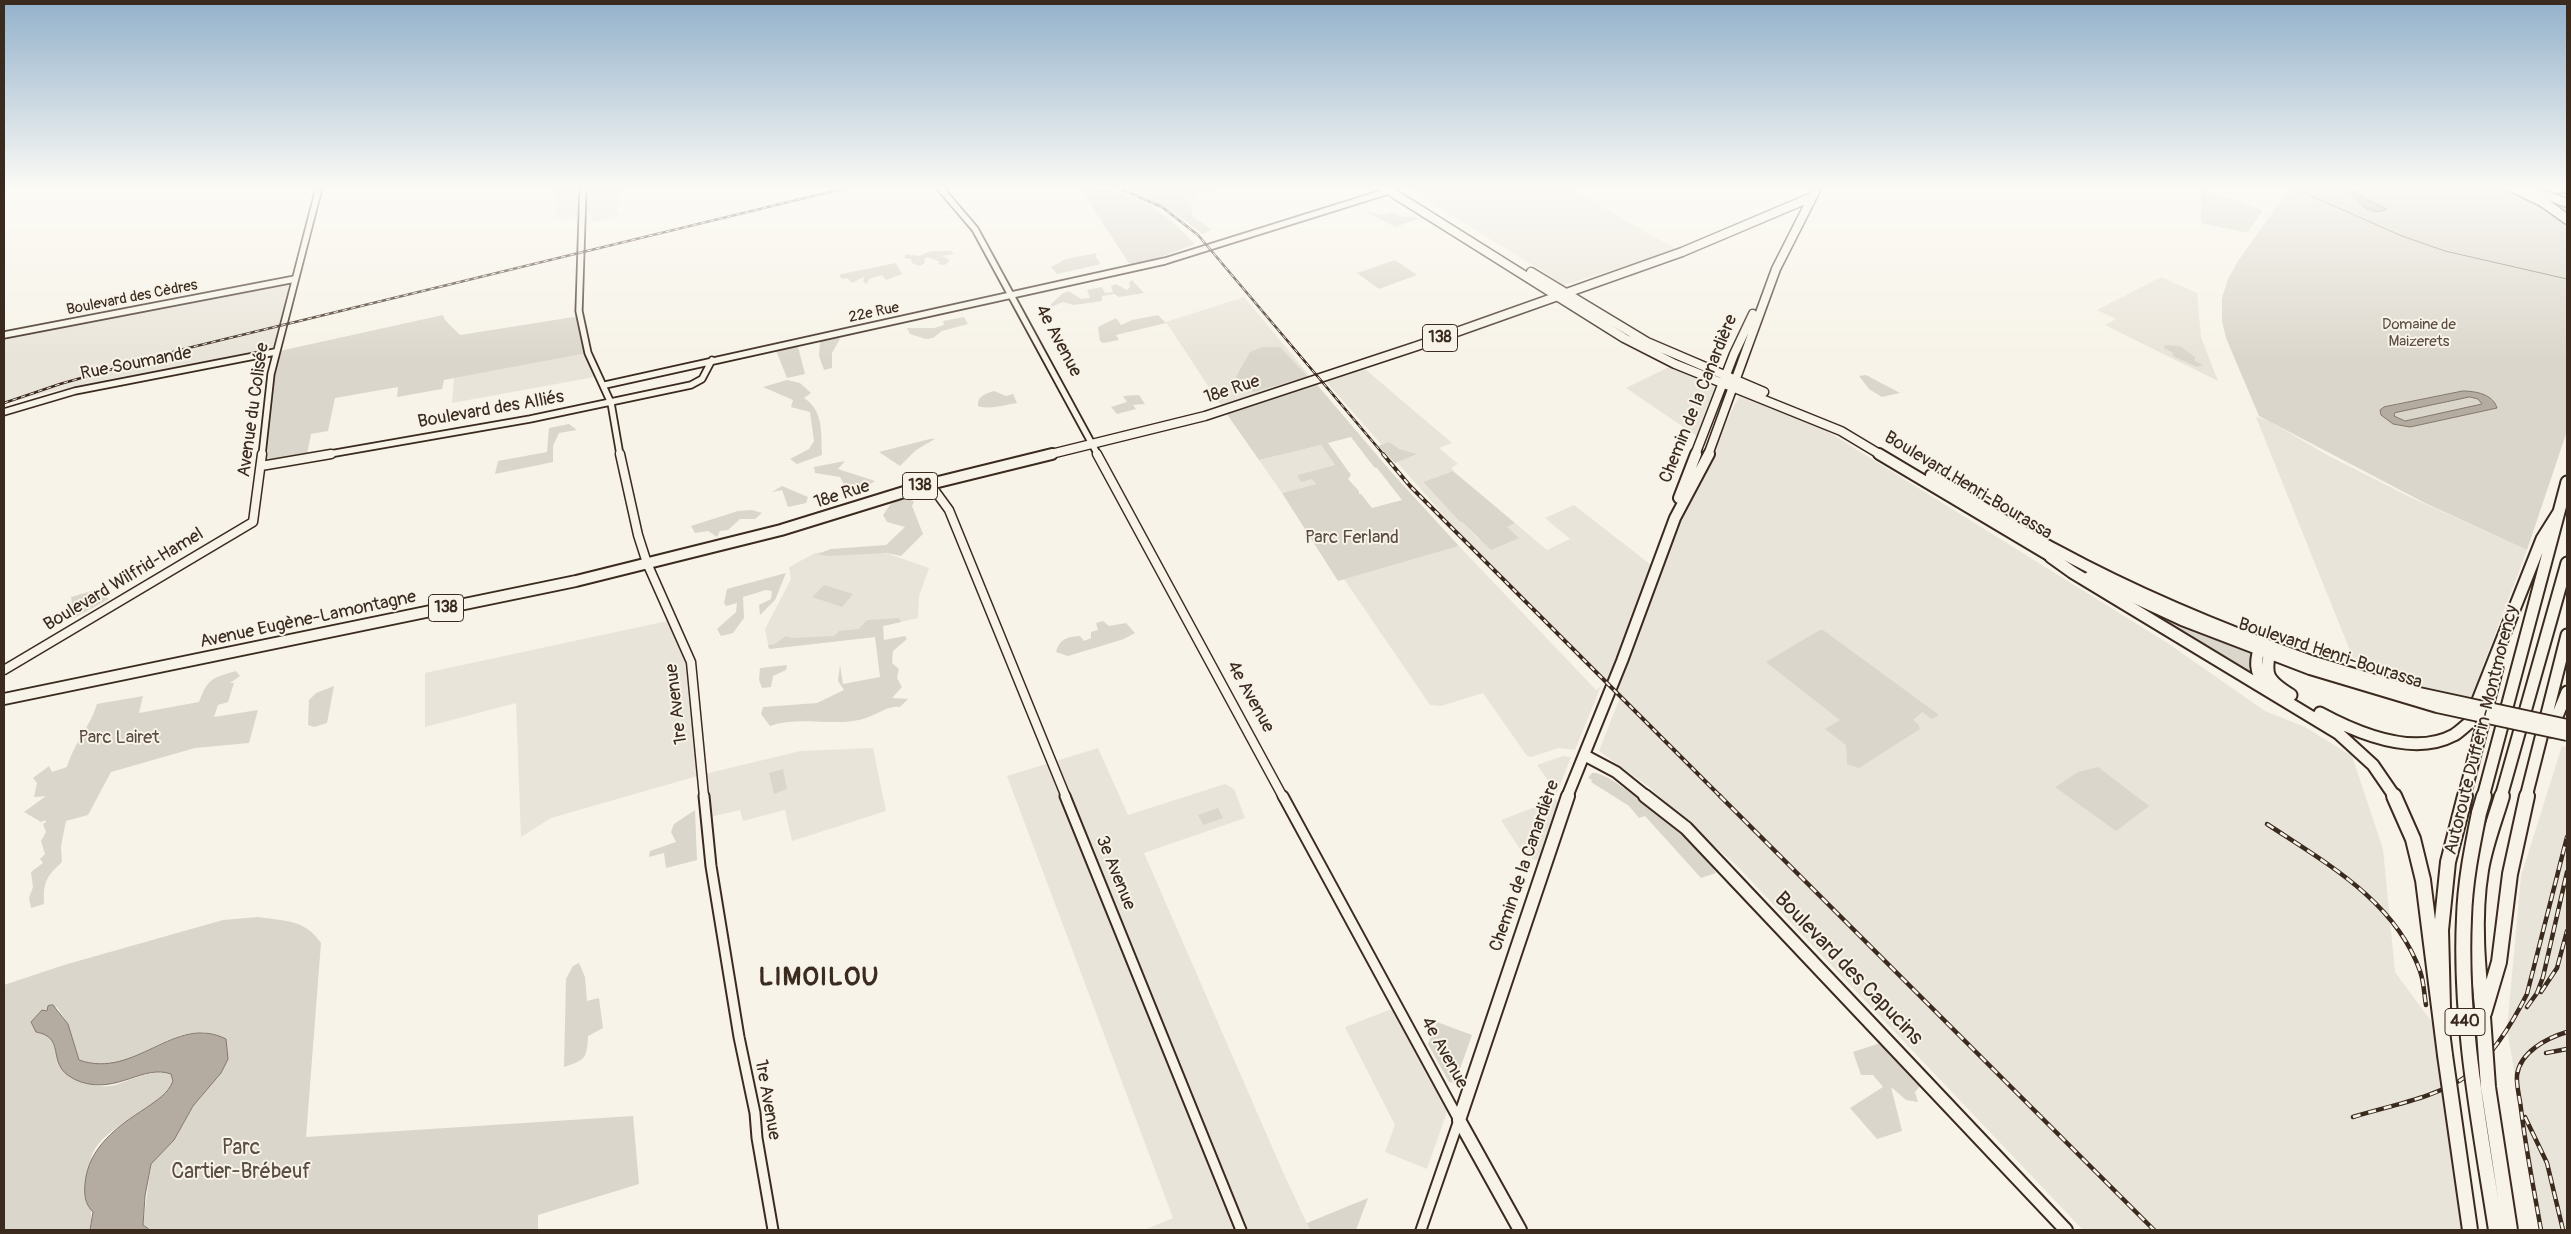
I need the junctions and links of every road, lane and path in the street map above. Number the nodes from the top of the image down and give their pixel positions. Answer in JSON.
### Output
{"nodes":[{"id":1,"x":303,"y":246,"type":"edge"},
{"id":2,"x":581,"y":246,"type":"edge"},
{"id":3,"x":984,"y":246,"type":"edge"},
{"id":4,"x":1209,"y":246,"type":"edge"},
{"id":5,"x":1482,"y":246,"type":"edge"},
{"id":6,"x":1697,"y":246,"type":"edge"},
{"id":7,"x":1788,"y":246,"type":"edge"},
{"id":8,"x":294,"y":279,"type":"junction"},
{"id":9,"x":1561,"y":294,"type":"junction"},
{"id":10,"x":1012,"y":296,"type":"junction"},
{"id":11,"x":1765,"y":298,"type":"junction"},
{"id":12,"x":4,"y":335,"type":"edge"},
{"id":13,"x":276,"y":352,"type":"junction"},
{"id":14,"x":712,"y":360,"type":"junction"},
{"id":15,"x":1724,"y":380,"type":"junction"},
{"id":16,"x":604,"y":385,"type":"junction"},
{"id":17,"x":1735,"y":385,"type":"junction"},
{"id":18,"x":611,"y":403,"type":"junction"},
{"id":19,"x":4,"y":412,"type":"edge"},
{"id":20,"x":1091,"y":444,"type":"junction"},
{"id":21,"x":261,"y":466,"type":"junction"},
{"id":22,"x":2567,"y":482,"type":"edge"},
{"id":23,"x":930,"y":484,"type":"junction"},
{"id":24,"x":2559,"y":512,"type":"junction"},
{"id":25,"x":1675,"y":518,"type":"junction"},
{"id":26,"x":253,"y":522,"type":"joint"},
{"id":27,"x":2051,"y":557,"type":"junction"},
{"id":28,"x":647,"y":563,"type":"junction"},
{"id":29,"x":2567,"y":563,"type":"edge"},
{"id":30,"x":2506,"y":632,"type":"junction"},
{"id":31,"x":2567,"y":634,"type":"edge"},
{"id":32,"x":2265,"y":649,"type":"junction"},
{"id":33,"x":2310,"y":665,"type":"junction"},
{"id":34,"x":6,"y":670,"type":"edge"},
{"id":35,"x":2567,"y":692,"type":"edge"},
{"id":36,"x":2279,"y":694,"type":"junction"},
{"id":37,"x":4,"y":699,"type":"edge"},
{"id":38,"x":2567,"y":725,"type":"edge"},
{"id":39,"x":2567,"y":736,"type":"edge"},
{"id":40,"x":1584,"y":756,"type":"junction"},
{"id":41,"x":2532,"y":779,"type":"junction"},
{"id":42,"x":2483,"y":1017,"type":"junction"},
{"id":43,"x":2445,"y":1055,"type":"junction"},
{"id":44,"x":1459,"y":1120,"type":"junction"},
{"id":45,"x":773,"y":1230,"type":"edge"},
{"id":46,"x":1241,"y":1230,"type":"edge"},
{"id":47,"x":1421,"y":1230,"type":"edge"},
{"id":48,"x":1520,"y":1230,"type":"edge"},
{"id":49,"x":2066,"y":1230,"type":"edge"},
{"id":50,"x":2470,"y":1230,"type":"edge"},
{"id":51,"x":2496,"y":1230,"type":"edge"},
{"id":52,"x":2510,"y":1230,"type":"edge"}],
"edges":[{"from":1,"to":8,"type":"street","name":"Avenue du Colisée"},
{"from":2,"to":16,"type":"street","name":"1re Avenue"},
{"from":3,"to":10,"type":"street","name":"4e Avenue"},
{"from":4,"to":10,"type":"street","name":"22e Rue"},
{"from":5,"to":9,"type":"main road","name":"Boulevard Henri-Bourassa"},
{"from":6,"to":9,"type":"main road","name":"18e Rue","number":"138"},
{"from":7,"to":11,"type":"main road","name":"Chemin de la Canardière"},
{"from":8,"to":12,"type":"street","name":"Boulevard des Cèdres"},
{"from":8,"to":13,"type":"street","name":"Avenue du Colisée"},
{"from":9,"to":15,"type":"main road","name":"Boulevard Henri-Bourassa"},
{"from":9,"to":20,"type":"main road","name":"18e Rue","number":"138"},
{"from":10,"to":14,"type":"street","name":"22e Rue"},
{"from":10,"to":20,"type":"street","name":"4e Avenue"},
{"from":11,"to":15,"type":"main road","name":"Chemin de la Canardière"},
{"from":11,"to":17,"type":"main road","name":"Chemin de la Canardière"},
{"from":13,"to":19,"type":"street","name":"Rue Soumande"},
{"from":13,"to":21,"type":"street","name":"Avenue du Colisée"},
{"from":14,"to":16,"type":"street","name":"22e Rue"},
{"from":14,"to":18,"type":"street","name":"Boulevard des Alliés"},
{"from":15,"to":17,"type":"main road","name":"Boulevard Henri-Bourassa"},
{"from":15,"to":25,"type":"main road","name":"Chemin de la Canardière"},
{"from":16,"to":18,"type":"street","name":"1re Avenue"},
{"from":17,"to":25,"type":"main road","name":"Chemin de la Canardière"},
{"from":17,"to":27,"type":"main road","name":"Boulevard Henri-Bourassa"},
{"from":17,"to":32,"type":"main road","name":"Boulevard Henri-Bourassa"},
{"from":18,"to":21,"type":"street","name":"Boulevard des Alliés"},
{"from":18,"to":28,"type":"street","name":"1re Avenue"},
{"from":20,"to":23,"type":"main road","name":"18e Rue","number":"138"},
{"from":20,"to":44,"type":"street","name":"4e Avenue"},
{"from":21,"to":26,"type":"street","name":"Avenue du Colisée"},
{"from":22,"to":24,"type":"highway","name":"Autoroute Dufferin-Montmorency","number":"440"},
{"from":23,"to":28,"type":"main road","name":"18e Rue","number":"138"},
{"from":23,"to":46,"type":"street","name":"3e Avenue"},
{"from":24,"to":30,"type":"highway"},
{"from":24,"to":51,"type":"highway","name":"Autoroute Dufferin-Montmorency","number":"440","bridge":true},
{"from":25,"to":40,"type":"main road","name":"Chemin de la Canardière"},
{"from":26,"to":34,"type":"street","name":"Boulevard Wilfrid-Hamel"},
{"from":27,"to":32,"type":"main road","name":"Boulevard Henri-Bourassa"},
{"from":27,"to":36,"type":"highway"},
{"from":28,"to":37,"type":"main road","name":"Avenue Eugène-Lamontagne","number":"138"},
{"from":28,"to":45,"type":"street","name":"1re Avenue"},
{"from":29,"to":42,"type":"highway","name":"Autoroute Dufferin-Montmorency","number":"440"},
{"from":30,"to":36,"type":"highway"},
{"from":30,"to":43,"type":"highway"},
{"from":31,"to":41,"type":"highway"},
{"from":32,"to":33,"type":"main road","name":"Boulevard Henri-Bourassa"},
{"from":32,"to":36,"type":"highway"},
{"from":33,"to":38,"type":"main road","name":"Boulevard Henri-Bourassa","bridge":true},
{"from":33,"to":39,"type":"main road","name":"Boulevard Henri-Bourassa","bridge":true},
{"from":35,"to":41,"type":"highway"},
{"from":36,"to":43,"type":"highway"},
{"from":40,"to":44,"type":"main road","name":"Chemin de la Canardière"},
{"from":40,"to":49,"type":"main road","name":"Boulevard des Capucins"},
{"from":41,"to":42,"type":"highway"},
{"from":42,"to":52,"type":"highway","name":"Autoroute Dufferin-Montmorency","number":"440","bridge":true},
{"from":43,"to":50,"type":"highway","bridge":true},
{"from":44,"to":47,"type":"street","name":"Chemin de la Canardière"},
{"from":44,"to":48,"type":"main road","name":"4e Avenue"}]}
